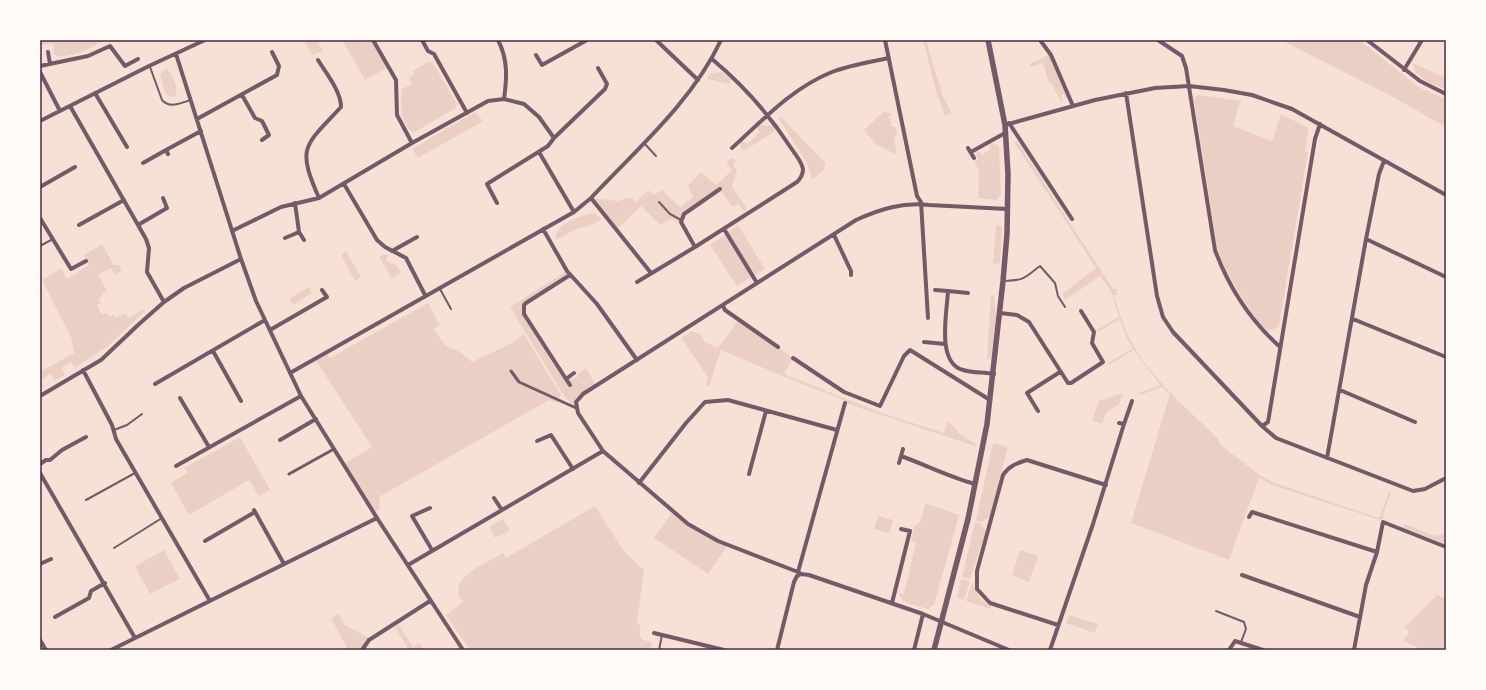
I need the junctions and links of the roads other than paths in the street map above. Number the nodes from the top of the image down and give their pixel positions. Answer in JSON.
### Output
{"nodes":[{"id":1,"x":205,"y":40,"type":"edge"},
{"id":2,"x":373,"y":40,"type":"edge"},
{"id":3,"x":422,"y":40,"type":"edge"},
{"id":4,"x":498,"y":40,"type":"edge"},
{"id":5,"x":586,"y":40,"type":"edge"},
{"id":6,"x":656,"y":40,"type":"edge"},
{"id":7,"x":721,"y":40,"type":"edge"},
{"id":8,"x":885,"y":40,"type":"edge"},
{"id":9,"x":988,"y":40,"type":"edge"},
{"id":10,"x":1040,"y":40,"type":"edge"},
{"id":11,"x":1158,"y":40,"type":"edge"},
{"id":12,"x":1367,"y":40,"type":"edge"},
{"id":13,"x":1422,"y":40,"type":"edge"},
{"id":14,"x":48,"y":52,"type":"dead end"},
{"id":15,"x":272,"y":52,"type":"dead end"},
{"id":16,"x":176,"y":54,"type":"junction"},
{"id":17,"x":536,"y":55,"type":"dead end"},
{"id":18,"x":318,"y":58,"type":"dead end"},
{"id":19,"x":889,"y":58,"type":"junction"},
{"id":20,"x":138,"y":59,"type":"dead end"},
{"id":21,"x":712,"y":59,"type":"junction"},
{"id":22,"x":50,"y":64,"type":"junction"},
{"id":23,"x":40,"y":66,"type":"edge"},
{"id":24,"x":149,"y":66,"type":"junction"},
{"id":25,"x":598,"y":68,"type":"dead end"},
{"id":26,"x":1404,"y":70,"type":"junction"},
{"id":27,"x":40,"y":72,"type":"edge"},
{"id":28,"x":698,"y":80,"type":"junction"},
{"id":29,"x":1189,"y":86,"type":"junction"},
{"id":30,"x":95,"y":93,"type":"junction"},
{"id":31,"x":1126,"y":93,"type":"junction"},
{"id":32,"x":242,"y":94,"type":"junction"},
{"id":33,"x":1446,"y":94,"type":"edge"},
{"id":34,"x":504,"y":99,"type":"junction"},
{"id":35,"x":191,"y":100,"type":"junction"},
{"id":36,"x":70,"y":106,"type":"junction"},
{"id":37,"x":1073,"y":106,"type":"junction"},
{"id":38,"x":341,"y":107,"type":"junction"},
{"id":39,"x":347,"y":108,"type":"dead end"},
{"id":40,"x":60,"y":111,"type":"junction"},
{"id":41,"x":467,"y":113,"type":"junction"},
{"id":42,"x":768,"y":115,"type":"junction"},
{"id":43,"x":197,"y":119,"type":"junction"},
{"id":44,"x":40,"y":121,"type":"edge"},
{"id":45,"x":1007,"y":124,"type":"junction"},
{"id":46,"x":1320,"y":124,"type":"junction"},
{"id":47,"x":201,"y":131,"type":"junction"},
{"id":48,"x":1005,"y":133,"type":"junction"},
{"id":49,"x":554,"y":138,"type":"junction"},
{"id":50,"x":262,"y":140,"type":"dead end"},
{"id":51,"x":412,"y":143,"type":"junction"},
{"id":52,"x":643,"y":143,"type":"junction"},
{"id":53,"x":127,"y":147,"type":"dead end"},
{"id":54,"x":732,"y":148,"type":"dead end"},
{"id":55,"x":540,"y":152,"type":"junction"},
{"id":56,"x":656,"y":156,"type":"dead end"},
{"id":57,"x":974,"y":158,"type":"dead end"},
{"id":58,"x":1384,"y":161,"type":"junction"},
{"id":59,"x":143,"y":163,"type":"dead end"},
{"id":60,"x":75,"y":167,"type":"dead end"},
{"id":61,"x":344,"y":184,"type":"junction"},
{"id":62,"x":40,"y":186,"type":"edge"},
{"id":63,"x":720,"y":189,"type":"dead end"},
{"id":64,"x":1446,"y":195,"type":"edge"},
{"id":65,"x":163,"y":198,"type":"dead end"},
{"id":66,"x":319,"y":198,"type":"junction"},
{"id":67,"x":591,"y":198,"type":"junction"},
{"id":68,"x":124,"y":200,"type":"junction"},
{"id":69,"x":659,"y":202,"type":"dead end"},
{"id":70,"x":921,"y":202,"type":"junction"},
{"id":71,"x":295,"y":203,"type":"junction"},
{"id":72,"x":497,"y":203,"type":"dead end"},
{"id":73,"x":1008,"y":209,"type":"junction"},
{"id":74,"x":574,"y":212,"type":"junction"},
{"id":75,"x":40,"y":218,"type":"edge"},
{"id":76,"x":1072,"y":219,"type":"dead end"},
{"id":77,"x":681,"y":220,"type":"junction"},
{"id":78,"x":79,"y":225,"type":"dead end"},
{"id":79,"x":138,"y":225,"type":"junction"},
{"id":80,"x":543,"y":229,"type":"junction"},
{"id":81,"x":724,"y":229,"type":"junction"},
{"id":82,"x":232,"y":231,"type":"junction"},
{"id":83,"x":299,"y":232,"type":"junction"},
{"id":84,"x":834,"y":235,"type":"junction"},
{"id":85,"x":417,"y":237,"type":"dead end"},
{"id":86,"x":285,"y":238,"type":"dead end"},
{"id":87,"x":53,"y":239,"type":"junction"},
{"id":88,"x":1366,"y":239,"type":"junction"},
{"id":89,"x":304,"y":240,"type":"dead end"},
{"id":90,"x":40,"y":246,"type":"edge"},
{"id":91,"x":695,"y":247,"type":"junction"},
{"id":92,"x":392,"y":251,"type":"junction"},
{"id":93,"x":241,"y":259,"type":"junction"},
{"id":94,"x":86,"y":261,"type":"dead end"},
{"id":95,"x":651,"y":273,"type":"junction"},
{"id":96,"x":570,"y":275,"type":"junction"},
{"id":97,"x":851,"y":275,"type":"dead end"},
{"id":98,"x":1446,"y":277,"type":"edge"},
{"id":99,"x":1003,"y":281,"type":"junction"},
{"id":100,"x":637,"y":282,"type":"dead end"},
{"id":101,"x":757,"y":282,"type":"junction"},
{"id":102,"x":440,"y":288,"type":"junction"},
{"id":103,"x":322,"y":290,"type":"dead end"},
{"id":104,"x":936,"y":290,"type":"dead end"},
{"id":105,"x":948,"y":291,"type":"junction"},
{"id":106,"x":968,"y":293,"type":"dead end"},
{"id":107,"x":425,"y":295,"type":"junction"},
{"id":108,"x":164,"y":302,"type":"junction"},
{"id":109,"x":722,"y":306,"type":"junction"},
{"id":110,"x":1065,"y":307,"type":"dead end"},
{"id":111,"x":451,"y":309,"type":"dead end"},
{"id":112,"x":1081,"y":311,"type":"dead end"},
{"id":113,"x":1000,"y":312,"type":"junction"},
{"id":114,"x":928,"y":318,"type":"dead end"},
{"id":115,"x":1353,"y":319,"type":"junction"},
{"id":116,"x":265,"y":320,"type":"junction"},
{"id":117,"x":270,"y":330,"type":"junction"},
{"id":118,"x":924,"y":342,"type":"dead end"},
{"id":119,"x":944,"y":344,"type":"junction"},
{"id":120,"x":778,"y":347,"type":"dead end"},
{"id":121,"x":1280,"y":347,"type":"junction"},
{"id":122,"x":213,"y":351,"type":"junction"},
{"id":123,"x":1446,"y":357,"type":"edge"},
{"id":124,"x":793,"y":358,"type":"dead end"},
{"id":125,"x":637,"y":360,"type":"junction"},
{"id":126,"x":83,"y":370,"type":"junction"},
{"id":127,"x":511,"y":371,"type":"dead end"},
{"id":128,"x":1060,"y":372,"type":"junction"},
{"id":129,"x":290,"y":373,"type":"junction"},
{"id":130,"x":574,"y":373,"type":"dead end"},
{"id":131,"x":159,"y":374,"type":"dead end"},
{"id":132,"x":994,"y":374,"type":"junction"},
{"id":133,"x":566,"y":379,"type":"junction"},
{"id":134,"x":162,"y":380,"type":"junction"},
{"id":135,"x":154,"y":384,"type":"dead end"},
{"id":136,"x":570,"y":385,"type":"dead end"},
{"id":137,"x":1340,"y":390,"type":"junction"},
{"id":138,"x":40,"y":396,"type":"edge"},
{"id":139,"x":301,"y":396,"type":"junction"},
{"id":140,"x":180,"y":398,"type":"dead end"},
{"id":141,"x":241,"y":400,"type":"dead end"},
{"id":142,"x":990,"y":400,"type":"junction"},
{"id":143,"x":1132,"y":401,"type":"dead end"},
{"id":144,"x":846,"y":402,"type":"dead end"},
{"id":145,"x":576,"y":408,"type":"junction"},
{"id":146,"x":766,"y":411,"type":"junction"},
{"id":147,"x":1038,"y":411,"type":"dead end"},
{"id":148,"x":142,"y":414,"type":"dead end"},
{"id":149,"x":316,"y":419,"type":"junction"},
{"id":150,"x":1415,"y":422,"type":"dead end"},
{"id":151,"x":1262,"y":426,"type":"junction"},
{"id":152,"x":113,"y":430,"type":"junction"},
{"id":153,"x":837,"y":430,"type":"junction"},
{"id":154,"x":86,"y":437,"type":"dead end"},
{"id":155,"x":280,"y":440,"type":"dead end"},
{"id":156,"x":537,"y":440,"type":"dead end"},
{"id":157,"x":209,"y":447,"type":"junction"},
{"id":158,"x":334,"y":449,"type":"junction"},
{"id":159,"x":903,"y":449,"type":"dead end"},
{"id":160,"x":603,"y":451,"type":"junction"},
{"id":161,"x":901,"y":456,"type":"junction"},
{"id":162,"x":1326,"y":458,"type":"junction"},
{"id":163,"x":899,"y":463,"type":"dead end"},
{"id":164,"x":40,"y":464,"type":"edge"},
{"id":165,"x":176,"y":466,"type":"dead end"},
{"id":166,"x":573,"y":469,"type":"junction"},
{"id":167,"x":40,"y":473,"type":"edge"},
{"id":168,"x":136,"y":473,"type":"junction"},
{"id":169,"x":289,"y":474,"type":"dead end"},
{"id":170,"x":749,"y":474,"type":"dead end"},
{"id":171,"x":1446,"y":478,"type":"edge"},
{"id":172,"x":639,"y":483,"type":"junction"},
{"id":173,"x":975,"y":484,"type":"junction"},
{"id":174,"x":1106,"y":485,"type":"junction"},
{"id":175,"x":494,"y":498,"type":"dead end"},
{"id":176,"x":86,"y":500,"type":"dead end"},
{"id":177,"x":430,"y":508,"type":"dead end"},
{"id":178,"x":502,"y":510,"type":"junction"},
{"id":179,"x":1249,"y":517,"type":"dead end"},
{"id":180,"x":162,"y":518,"type":"junction"},
{"id":181,"x":377,"y":518,"type":"junction"},
{"id":182,"x":901,"y":529,"type":"dead end"},
{"id":183,"x":205,"y":541,"type":"dead end"},
{"id":184,"x":1446,"y":547,"type":"edge"},
{"id":185,"x":114,"y":548,"type":"dead end"},
{"id":186,"x":432,"y":550,"type":"junction"},
{"id":187,"x":1377,"y":552,"type":"junction"},
{"id":188,"x":51,"y":559,"type":"dead end"},
{"id":189,"x":40,"y":564,"type":"edge"},
{"id":190,"x":284,"y":564,"type":"junction"},
{"id":191,"x":408,"y":565,"type":"junction"},
{"id":192,"x":800,"y":573,"type":"junction"},
{"id":193,"x":1242,"y":575,"type":"dead end"},
{"id":194,"x":105,"y":583,"type":"junction"},
{"id":195,"x":210,"y":601,"type":"junction"},
{"id":196,"x":430,"y":601,"type":"junction"},
{"id":197,"x":892,"y":603,"type":"junction"},
{"id":198,"x":1216,"y":611,"type":"dead end"},
{"id":199,"x":923,"y":614,"type":"junction"},
{"id":200,"x":55,"y":617,"type":"dead end"},
{"id":201,"x":1360,"y":617,"type":"junction"},
{"id":202,"x":941,"y":622,"type":"junction"},
{"id":203,"x":1058,"y":625,"type":"junction"},
{"id":204,"x":654,"y":633,"type":"dead end"},
{"id":205,"x":662,"y":634,"type":"junction"},
{"id":206,"x":135,"y":638,"type":"junction"},
{"id":207,"x":40,"y":640,"type":"edge"},
{"id":208,"x":1241,"y":642,"type":"junction"},
{"id":209,"x":46,"y":650,"type":"edge"},
{"id":210,"x":111,"y":650,"type":"edge"},
{"id":211,"x":362,"y":650,"type":"edge"},
{"id":212,"x":463,"y":650,"type":"edge"},
{"id":213,"x":659,"y":650,"type":"edge"},
{"id":214,"x":724,"y":650,"type":"edge"},
{"id":215,"x":777,"y":650,"type":"edge"},
{"id":216,"x":914,"y":650,"type":"edge"},
{"id":217,"x":934,"y":650,"type":"edge"},
{"id":218,"x":1009,"y":650,"type":"edge"},
{"id":219,"x":1050,"y":650,"type":"edge"},
{"id":220,"x":1229,"y":650,"type":"edge"},
{"id":221,"x":1263,"y":650,"type":"edge"},
{"id":222,"x":1354,"y":650,"type":"edge"}],
"edges":[{"from":1,"to":16,"type":"street"},
{"from":2,"to":51,"type":"street"},
{"from":3,"to":41,"type":"street"},
{"from":4,"to":34,"type":"street"},
{"from":5,"to":17,"type":"street"},
{"from":6,"to":28,"type":"street"},
{"from":7,"to":21,"type":"street"},
{"from":8,"to":19,"type":"street"},
{"from":9,"to":45,"type":"street"},
{"from":10,"to":37,"type":"street"},
{"from":11,"to":29,"type":"street"},
{"from":12,"to":26,"type":"street"},
{"from":13,"to":26,"type":"street"},
{"from":14,"to":22,"type":"street"},
{"from":15,"to":32,"type":"street"},
{"from":16,"to":24,"type":"street"},
{"from":16,"to":35,"type":"street"},
{"from":18,"to":38,"type":"street"},
{"from":19,"to":42,"type":"street"},
{"from":19,"to":70,"type":"street"},
{"from":20,"to":22,"type":"street"},
{"from":21,"to":28,"type":"street"},
{"from":21,"to":42,"type":"street"},
{"from":22,"to":23,"type":"street"},
{"from":24,"to":30,"type":"street"},
{"from":24,"to":35,"type":"lane"},
{"from":25,"to":49,"type":"street"},
{"from":26,"to":33,"type":"street"},
{"from":27,"to":40,"type":"street"},
{"from":28,"to":52,"type":"street"},
{"from":29,"to":31,"type":"street"},
{"from":29,"to":46,"type":"street"},
{"from":29,"to":121,"type":"street"},
{"from":30,"to":36,"type":"street"},
{"from":30,"to":53,"type":"street"},
{"from":31,"to":37,"type":"street"},
{"from":31,"to":151,"type":"street"},
{"from":32,"to":43,"type":"street"},
{"from":32,"to":50,"type":"street"},
{"from":34,"to":41,"type":"street"},
{"from":34,"to":49,"type":"street"},
{"from":35,"to":43,"type":"street"},
{"from":36,"to":40,"type":"street"},
{"from":36,"to":68,"type":"street"},
{"from":37,"to":45,"type":"street"},
{"from":38,"to":39,"type":"street"},
{"from":38,"to":66,"type":"street"},
{"from":40,"to":44,"type":"street"},
{"from":41,"to":51,"type":"street"},
{"from":42,"to":54,"type":"street"},
{"from":42,"to":81,"type":"street"},
{"from":43,"to":47,"type":"street"},
{"from":45,"to":48,"type":"street"},
{"from":45,"to":76,"type":"street"},
{"from":46,"to":58,"type":"street"},
{"from":46,"to":121,"type":"street"},
{"from":47,"to":59,"type":"street"},
{"from":47,"to":82,"type":"street"},
{"from":48,"to":57,"type":"street"},
{"from":48,"to":73,"type":"street"},
{"from":49,"to":55,"type":"street"},
{"from":51,"to":61,"type":"street"},
{"from":52,"to":56,"type":"lane"},
{"from":52,"to":67,"type":"street"},
{"from":55,"to":72,"type":"street"},
{"from":55,"to":74,"type":"street"},
{"from":58,"to":64,"type":"street"},
{"from":58,"to":88,"type":"street"},
{"from":60,"to":62,"type":"street"},
{"from":61,"to":66,"type":"street"},
{"from":61,"to":92,"type":"street"},
{"from":63,"to":77,"type":"street"},
{"from":65,"to":79,"type":"street"},
{"from":66,"to":71,"type":"street"},
{"from":67,"to":74,"type":"street"},
{"from":67,"to":95,"type":"street"},
{"from":68,"to":78,"type":"street"},
{"from":68,"to":79,"type":"street"},
{"from":69,"to":77,"type":"lane"},
{"from":70,"to":73,"type":"street"},
{"from":70,"to":84,"type":"street"},
{"from":70,"to":114,"type":"street"},
{"from":71,"to":82,"type":"street"},
{"from":71,"to":83,"type":"street"},
{"from":73,"to":99,"type":"street"},
{"from":74,"to":80,"type":"street"},
{"from":75,"to":87,"type":"street"},
{"from":77,"to":91,"type":"street"},
{"from":79,"to":108,"type":"street"},
{"from":80,"to":96,"type":"street"},
{"from":80,"to":102,"type":"street"},
{"from":81,"to":91,"type":"street"},
{"from":81,"to":101,"type":"street"},
{"from":82,"to":93,"type":"street"},
{"from":83,"to":86,"type":"street"},
{"from":83,"to":89,"type":"street"},
{"from":84,"to":97,"type":"street"},
{"from":84,"to":101,"type":"street"},
{"from":85,"to":92,"type":"street"},
{"from":87,"to":90,"type":"lane"},
{"from":87,"to":94,"type":"street"},
{"from":88,"to":98,"type":"street"},
{"from":88,"to":115,"type":"street"},
{"from":91,"to":95,"type":"street"},
{"from":92,"to":107,"type":"street"},
{"from":93,"to":108,"type":"street"},
{"from":93,"to":116,"type":"street"},
{"from":95,"to":100,"type":"street"},
{"from":96,"to":125,"type":"street"},
{"from":96,"to":133,"type":"street"},
{"from":99,"to":110,"type":"lane"},
{"from":99,"to":113,"type":"street"},
{"from":101,"to":109,"type":"street"},
{"from":102,"to":107,"type":"street"},
{"from":102,"to":111,"type":"lane"},
{"from":103,"to":117,"type":"street"},
{"from":104,"to":105,"type":"street"},
{"from":105,"to":106,"type":"street"},
{"from":105,"to":119,"type":"street"},
{"from":107,"to":129,"type":"street"},
{"from":108,"to":126,"type":"street"},
{"from":109,"to":120,"type":"street"},
{"from":109,"to":125,"type":"street"},
{"from":112,"to":128,"type":"street"},
{"from":113,"to":128,"type":"street"},
{"from":113,"to":132,"type":"street"},
{"from":115,"to":123,"type":"street"},
{"from":115,"to":137,"type":"street"},
{"from":116,"to":117,"type":"street"},
{"from":116,"to":122,"type":"street"},
{"from":117,"to":129,"type":"street"},
{"from":118,"to":119,"type":"street"},
{"from":119,"to":132,"type":"street"},
{"from":121,"to":151,"type":"street"},
{"from":122,"to":134,"type":"street"},
{"from":122,"to":141,"type":"street"},
{"from":124,"to":142,"type":"street"},
{"from":125,"to":145,"type":"street"},
{"from":126,"to":138,"type":"street"},
{"from":126,"to":152,"type":"street"},
{"from":127,"to":145,"type":"street"},
{"from":128,"to":147,"type":"street"},
{"from":129,"to":139,"type":"street"},
{"from":130,"to":133,"type":"street"},
{"from":131,"to":134,"type":"street"},
{"from":132,"to":142,"type":"street"},
{"from":133,"to":136,"type":"street"},
{"from":134,"to":135,"type":"street"},
{"from":137,"to":150,"type":"street"},
{"from":137,"to":162,"type":"street"},
{"from":139,"to":149,"type":"street"},
{"from":139,"to":157,"type":"street"},
{"from":140,"to":157,"type":"street"},
{"from":142,"to":173,"type":"street"},
{"from":143,"to":174,"type":"street"},
{"from":144,"to":153,"type":"street"},
{"from":145,"to":160,"type":"street"},
{"from":146,"to":153,"type":"street"},
{"from":146,"to":170,"type":"street"},
{"from":146,"to":172,"type":"street"},
{"from":148,"to":152,"type":"lane"},
{"from":149,"to":155,"type":"street"},
{"from":149,"to":158,"type":"street"},
{"from":151,"to":162,"type":"street"},
{"from":152,"to":168,"type":"street"},
{"from":153,"to":192,"type":"street"},
{"from":154,"to":164,"type":"street"},
{"from":156,"to":166,"type":"street"},
{"from":157,"to":165,"type":"street"},
{"from":158,"to":169,"type":"street"},
{"from":158,"to":181,"type":"street"},
{"from":159,"to":161,"type":"street"},
{"from":160,"to":166,"type":"street"},
{"from":160,"to":172,"type":"street"},
{"from":161,"to":163,"type":"street"},
{"from":161,"to":173,"type":"street"},
{"from":162,"to":171,"type":"street"},
{"from":166,"to":178,"type":"street"},
{"from":167,"to":194,"type":"street"},
{"from":168,"to":176,"type":"lane"},
{"from":168,"to":180,"type":"street"},
{"from":172,"to":192,"type":"street"},
{"from":173,"to":202,"type":"street"},
{"from":174,"to":203,"type":"street"},
{"from":174,"to":203,"type":"street"},
{"from":175,"to":178,"type":"street"},
{"from":177,"to":186,"type":"street"},
{"from":178,"to":186,"type":"street"},
{"from":179,"to":187,"type":"street"},
{"from":180,"to":185,"type":"lane"},
{"from":180,"to":195,"type":"street"},
{"from":181,"to":190,"type":"street"},
{"from":181,"to":191,"type":"street"},
{"from":182,"to":197,"type":"street"},
{"from":183,"to":190,"type":"street"},
{"from":184,"to":187,"type":"street"},
{"from":186,"to":191,"type":"street"},
{"from":187,"to":201,"type":"street"},
{"from":188,"to":189,"type":"street"},
{"from":190,"to":195,"type":"street"},
{"from":191,"to":196,"type":"street"},
{"from":192,"to":197,"type":"street"},
{"from":192,"to":215,"type":"street"},
{"from":193,"to":201,"type":"street"},
{"from":194,"to":200,"type":"street"},
{"from":194,"to":206,"type":"street"},
{"from":195,"to":206,"type":"street"},
{"from":196,"to":211,"type":"street"},
{"from":196,"to":212,"type":"street"},
{"from":197,"to":199,"type":"street"},
{"from":198,"to":208,"type":"lane"},
{"from":199,"to":202,"type":"street"},
{"from":199,"to":216,"type":"street"},
{"from":201,"to":222,"type":"street"},
{"from":202,"to":217,"type":"street"},
{"from":202,"to":218,"type":"street"},
{"from":203,"to":219,"type":"street"},
{"from":204,"to":205,"type":"street"},
{"from":205,"to":213,"type":"lane"},
{"from":205,"to":214,"type":"street"},
{"from":206,"to":210,"type":"street"},
{"from":207,"to":209,"type":"street"},
{"from":208,"to":220,"type":"street"},
{"from":208,"to":221,"type":"street"}]}
